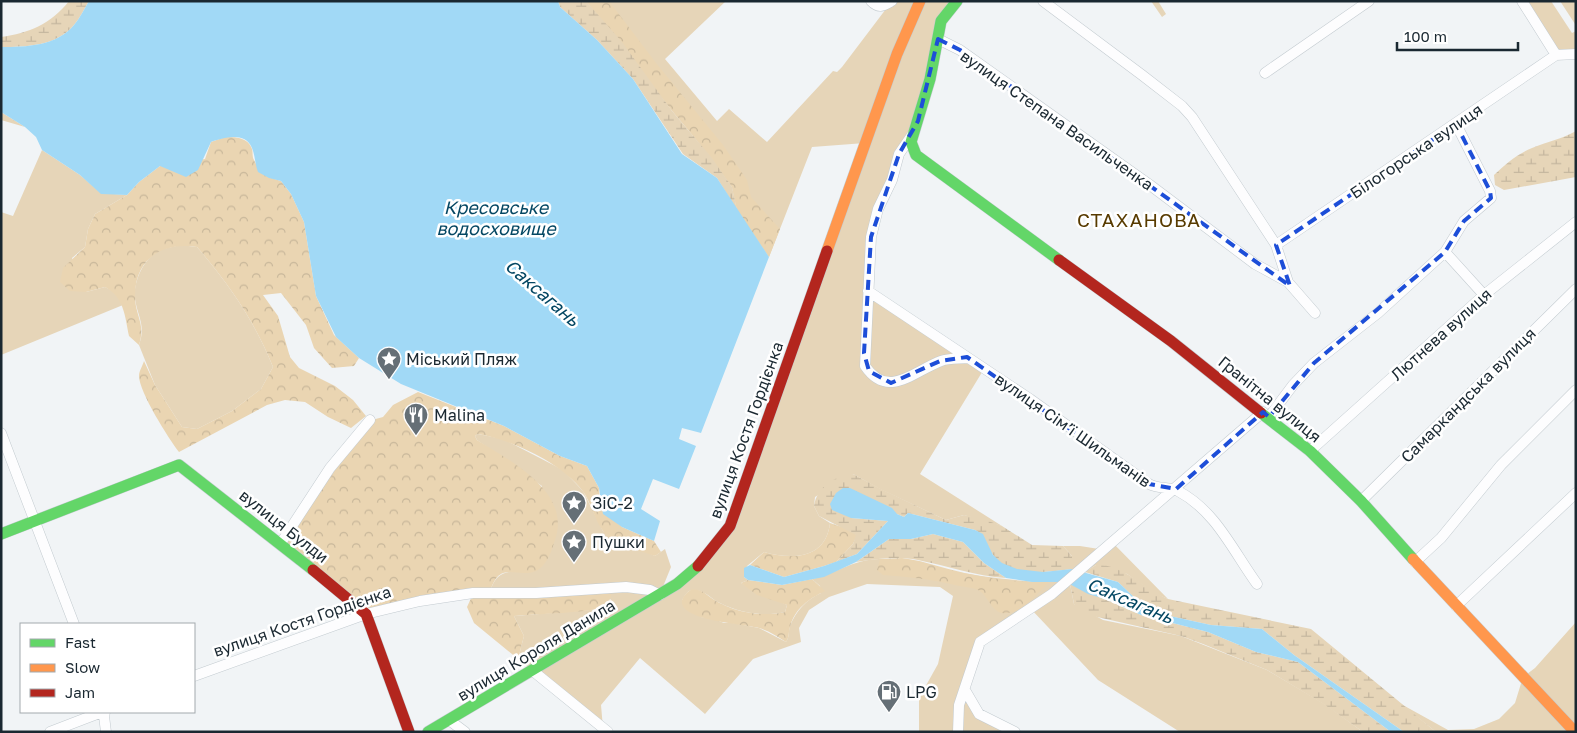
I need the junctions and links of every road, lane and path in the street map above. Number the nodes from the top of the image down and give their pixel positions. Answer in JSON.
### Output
{"nodes":[{"id":1,"x":871,"y":1,"type":"edge"},
{"id":2,"x":892,"y":1,"type":"edge"},
{"id":3,"x":920,"y":1,"type":"edge"},
{"id":4,"x":957,"y":1,"type":"edge"},
{"id":5,"x":1043,"y":1,"type":"edge"},
{"id":6,"x":1369,"y":1,"type":"edge"},
{"id":7,"x":1522,"y":1,"type":"edge"},
{"id":8,"x":938,"y":39,"type":"junction"},
{"id":9,"x":1576,"y":54,"type":"edge"},
{"id":10,"x":1556,"y":55,"type":"junction"},
{"id":11,"x":1265,"y":73,"type":"dead end"},
{"id":12,"x":1456,"y":124,"type":"junction"},
{"id":13,"x":912,"y":135,"type":"junction"},
{"id":14,"x":1576,"y":222,"type":"edge"},
{"id":15,"x":1276,"y":245,"type":"junction"},
{"id":16,"x":1445,"y":252,"type":"junction"},
{"id":17,"x":1288,"y":282,"type":"junction"},
{"id":18,"x":1576,"y":289,"type":"edge"},
{"id":19,"x":868,"y":291,"type":"junction"},
{"id":20,"x":1484,"y":295,"type":"junction"},
{"id":21,"x":1315,"y":313,"type":"dead end"},
{"id":22,"x":968,"y":358,"type":"junction"},
{"id":23,"x":1576,"y":390,"type":"edge"},
{"id":24,"x":1266,"y":415,"type":"junction"},
{"id":25,"x":370,"y":420,"type":"dead end"},
{"id":26,"x":1,"y":433,"type":"edge"},
{"id":27,"x":1310,"y":451,"type":"junction"},
{"id":28,"x":1176,"y":489,"type":"junction"},
{"id":29,"x":1576,"y":493,"type":"edge"},
{"id":30,"x":1361,"y":502,"type":"junction"},
{"id":31,"x":34,"y":521,"type":"junction"},
{"id":32,"x":1,"y":534,"type":"edge"},
{"id":33,"x":281,"y":543,"type":"junction"},
{"id":34,"x":1415,"y":562,"type":"junction"},
{"id":35,"x":1257,"y":584,"type":"dead end"},
{"id":36,"x":660,"y":594,"type":"junction"},
{"id":37,"x":1456,"y":606,"type":"junction"},
{"id":38,"x":366,"y":614,"type":"junction"},
{"id":39,"x":74,"y":623,"type":"edge"},
{"id":40,"x":533,"y":670,"type":"junction"},
{"id":41,"x":195,"y":676,"type":"edge"},
{"id":42,"x":965,"y":690,"type":"junction"},
{"id":43,"x":101,"y":713,"type":"edge"},
{"id":44,"x":104,"y":713,"type":"edge"},
{"id":45,"x":449,"y":720,"type":"junction"},
{"id":46,"x":604,"y":730,"type":"edge"},
{"id":47,"x":50,"y":732,"type":"edge"},
{"id":48,"x":106,"y":732,"type":"edge"},
{"id":49,"x":408,"y":732,"type":"edge"},
{"id":50,"x":428,"y":732,"type":"edge"},
{"id":51,"x":465,"y":732,"type":"edge"},
{"id":52,"x":958,"y":732,"type":"edge"},
{"id":53,"x":1015,"y":732,"type":"edge"},
{"id":54,"x":1575,"y":732,"type":"edge"}],
"edges":[{"from":1,"to":2,"type":"street"},
{"from":3,"to":36,"type":"street","name":"вулиця Костя Гордієнка"},
{"from":4,"to":8,"type":"street"},
{"from":5,"to":15,"type":"street"},
{"from":6,"to":11,"type":"street"},
{"from":7,"to":10,"type":"street"},
{"from":8,"to":13,"type":"street"},
{"from":8,"to":17,"type":"street","name":"вулиця Степана Васильченка"},
{"from":9,"to":10,"type":"street"},
{"from":10,"to":12,"type":"street","name":"Білогорська вулиця"},
{"from":12,"to":15,"type":"street","name":"Білогорська вулиця"},
{"from":12,"to":16,"type":"street"},
{"from":13,"to":19,"type":"street"},
{"from":13,"to":24,"type":"street","name":"Гранітна вулиця"},
{"from":14,"to":20,"type":"street","name":"Лютнева вулиця"},
{"from":15,"to":17,"type":"street"},
{"from":16,"to":20,"type":"street"},
{"from":16,"to":24,"type":"street"},
{"from":17,"to":21,"type":"street","name":"вулиця Степана Васильченка"},
{"from":18,"to":30,"type":"street","name":"Самаркандська вулиця"},
{"from":19,"to":22,"type":"street","name":"вулиця Сімʼї Шильманів"},
{"from":19,"to":22,"type":"street"},
{"from":20,"to":27,"type":"street","name":"Лютнева вулиця"},
{"from":22,"to":28,"type":"street","name":"вулиця Сімʼї Шильманів"},
{"from":23,"to":34,"type":"street"},
{"from":24,"to":27,"type":"street","name":"Гранітна вулиця"},
{"from":24,"to":28,"type":"street"},
{"from":25,"to":33,"type":"street"},
{"from":26,"to":31,"type":"street"},
{"from":27,"to":30,"type":"street","name":"Гранітна вулиця"},
{"from":28,"to":35,"type":"street"},
{"from":28,"to":42,"type":"street"},
{"from":29,"to":37,"type":"street"},
{"from":30,"to":34,"type":"street","name":"Гранітна вулиця"},
{"from":31,"to":32,"type":"street"},
{"from":31,"to":33,"type":"street","name":"вулиця Булди"},
{"from":31,"to":39,"type":"street"},
{"from":33,"to":38,"type":"street","name":"вулиця Булди"},
{"from":34,"to":37,"type":"street","name":"Гранітна вулиця"},
{"from":36,"to":38,"type":"street","name":"вулиця Костя Гордієнка"},
{"from":36,"to":40,"type":"street","name":"вулиця Короля Данила"},
{"from":37,"to":54,"type":"street","name":"Гранітна вулиця"},
{"from":38,"to":41,"type":"street","name":"вулиця Костя Гордієнка"},
{"from":38,"to":49,"type":"street"},
{"from":40,"to":45,"type":"street","name":"вулиця Короля Данила"},
{"from":40,"to":46,"type":"street"},
{"from":42,"to":52,"type":"street"},
{"from":42,"to":53,"type":"street"},
{"from":43,"to":47,"type":"street"},
{"from":44,"to":48,"type":"street"},
{"from":45,"to":50,"type":"street","name":"вулиця Короля Данила"},
{"from":45,"to":51,"type":"street"}]}
